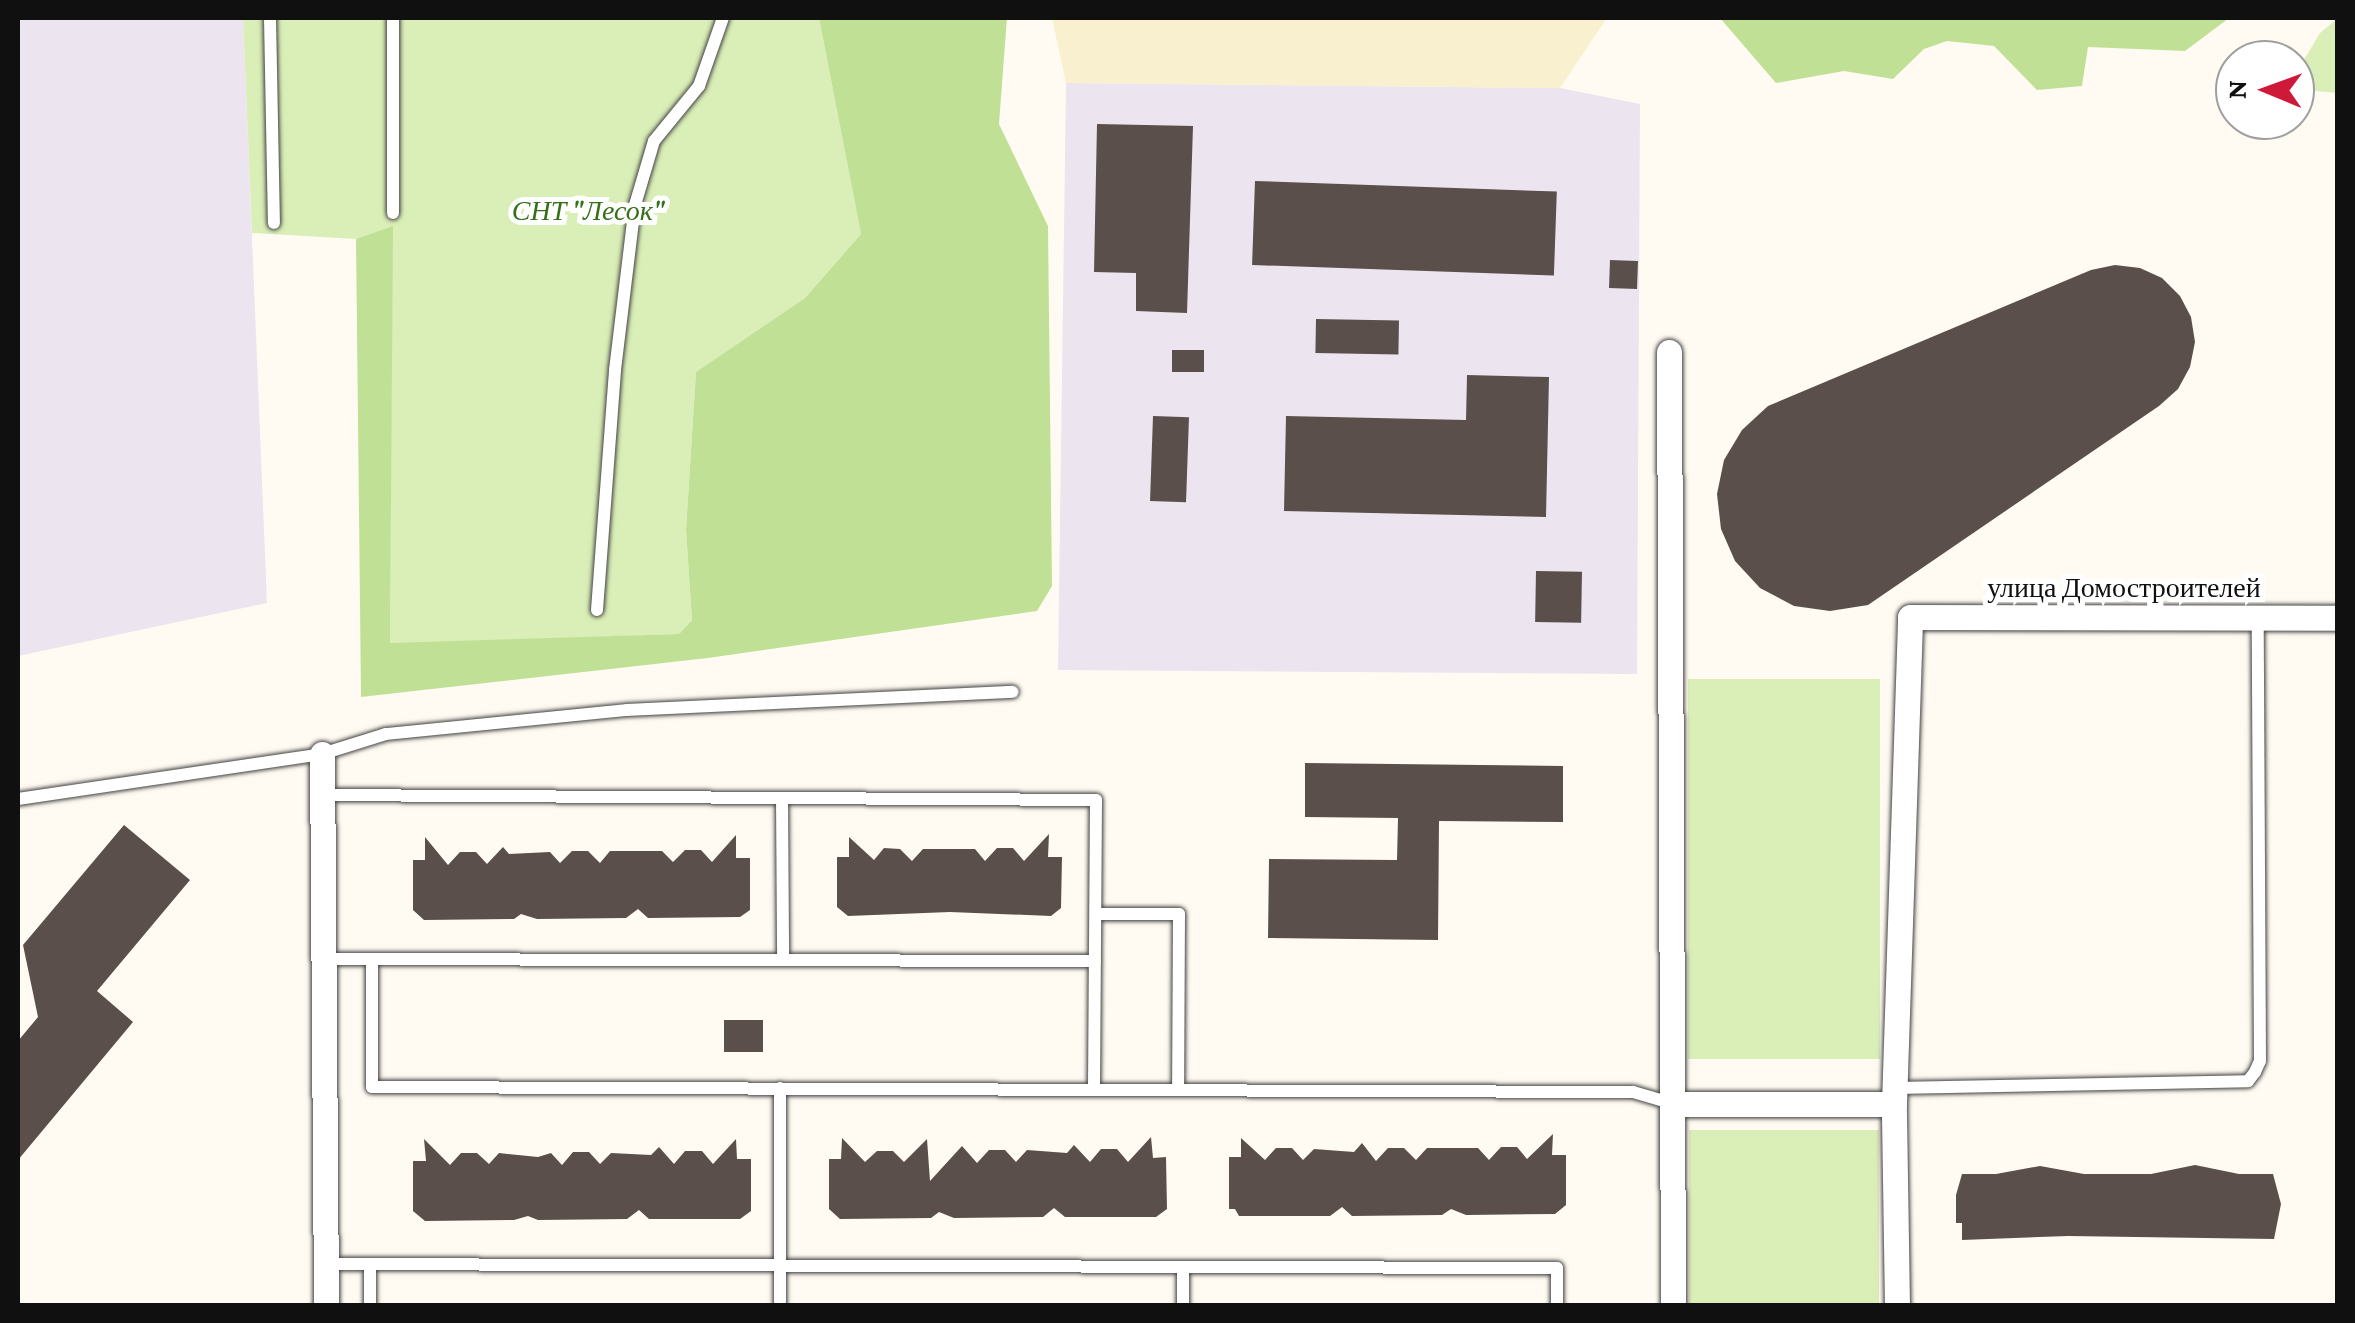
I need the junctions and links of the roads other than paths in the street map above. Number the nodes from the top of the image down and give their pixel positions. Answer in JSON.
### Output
{"nodes":[{"id":1,"x":270,"y":18,"type":"edge"},
{"id":2,"x":392,"y":18,"type":"edge"},
{"id":3,"x":723,"y":18,"type":"edge"},
{"id":4,"x":393,"y":214,"type":"dead end"},
{"id":5,"x":274,"y":223,"type":"dead end"},
{"id":6,"x":1669,"y":352,"type":"dead end"},
{"id":7,"x":597,"y":610,"type":"dead end"},
{"id":8,"x":2258,"y":618,"type":"junction"},
{"id":9,"x":2338,"y":618,"type":"edge"},
{"id":10,"x":1013,"y":692,"type":"dead end"},
{"id":11,"x":322,"y":754,"type":"junction"},
{"id":12,"x":322,"y":795,"type":"junction"},
{"id":13,"x":782,"y":798,"type":"junction"},
{"id":14,"x":18,"y":799,"type":"edge"},
{"id":15,"x":1096,"y":914,"type":"junction"},
{"id":16,"x":324,"y":960,"type":"junction"},
{"id":17,"x":372,"y":960,"type":"junction"},
{"id":18,"x":782,"y":960,"type":"junction"},
{"id":19,"x":1095,"y":961,"type":"junction"},
{"id":20,"x":780,"y":1088,"type":"junction"},
{"id":21,"x":1094,"y":1090,"type":"junction"},
{"id":22,"x":1178,"y":1090,"type":"junction"},
{"id":23,"x":1894,"y":1096,"type":"junction"},
{"id":24,"x":1674,"y":1104,"type":"junction"},
{"id":25,"x":326,"y":1264,"type":"junction"},
{"id":26,"x":370,"y":1264,"type":"junction"},
{"id":27,"x":780,"y":1265,"type":"junction"},
{"id":28,"x":1184,"y":1266,"type":"junction"},
{"id":29,"x":326,"y":1306,"type":"edge"},
{"id":30,"x":370,"y":1306,"type":"edge"},
{"id":31,"x":780,"y":1306,"type":"edge"},
{"id":32,"x":1183,"y":1306,"type":"edge"},
{"id":33,"x":1556,"y":1306,"type":"edge"},
{"id":34,"x":1673,"y":1306,"type":"edge"},
{"id":35,"x":1897,"y":1306,"type":"edge"}],
"edges":[{"from":1,"to":5,"type":"lane"},
{"from":2,"to":4,"type":"lane"},
{"from":3,"to":7,"type":"lane"},
{"from":6,"to":24,"type":"street"},
{"from":8,"to":9,"type":"street","name":"улица Домостроителей"},
{"from":8,"to":23,"type":"lane"},
{"from":8,"to":23,"type":"street","name":"улица Домостроителей"},
{"from":10,"to":11,"type":"lane"},
{"from":11,"to":12,"type":"street"},
{"from":11,"to":14,"type":"lane"},
{"from":12,"to":13,"type":"lane"},
{"from":12,"to":16,"type":"street"},
{"from":13,"to":15,"type":"lane"},
{"from":13,"to":18,"type":"lane"},
{"from":15,"to":19,"type":"lane"},
{"from":15,"to":22,"type":"lane"},
{"from":16,"to":17,"type":"lane"},
{"from":16,"to":25,"type":"street"},
{"from":17,"to":18,"type":"lane"},
{"from":17,"to":20,"type":"lane"},
{"from":18,"to":19,"type":"lane"},
{"from":19,"to":21,"type":"lane"},
{"from":20,"to":21,"type":"lane"},
{"from":20,"to":27,"type":"lane"},
{"from":21,"to":22,"type":"lane"},
{"from":22,"to":24,"type":"lane"},
{"from":23,"to":24,"type":"street"},
{"from":23,"to":35,"type":"street"},
{"from":24,"to":34,"type":"street"},
{"from":25,"to":26,"type":"lane"},
{"from":25,"to":29,"type":"street"},
{"from":26,"to":27,"type":"lane"},
{"from":26,"to":30,"type":"lane"},
{"from":27,"to":28,"type":"lane"},
{"from":27,"to":31,"type":"lane"},
{"from":28,"to":32,"type":"lane"},
{"from":28,"to":33,"type":"lane"}]}
